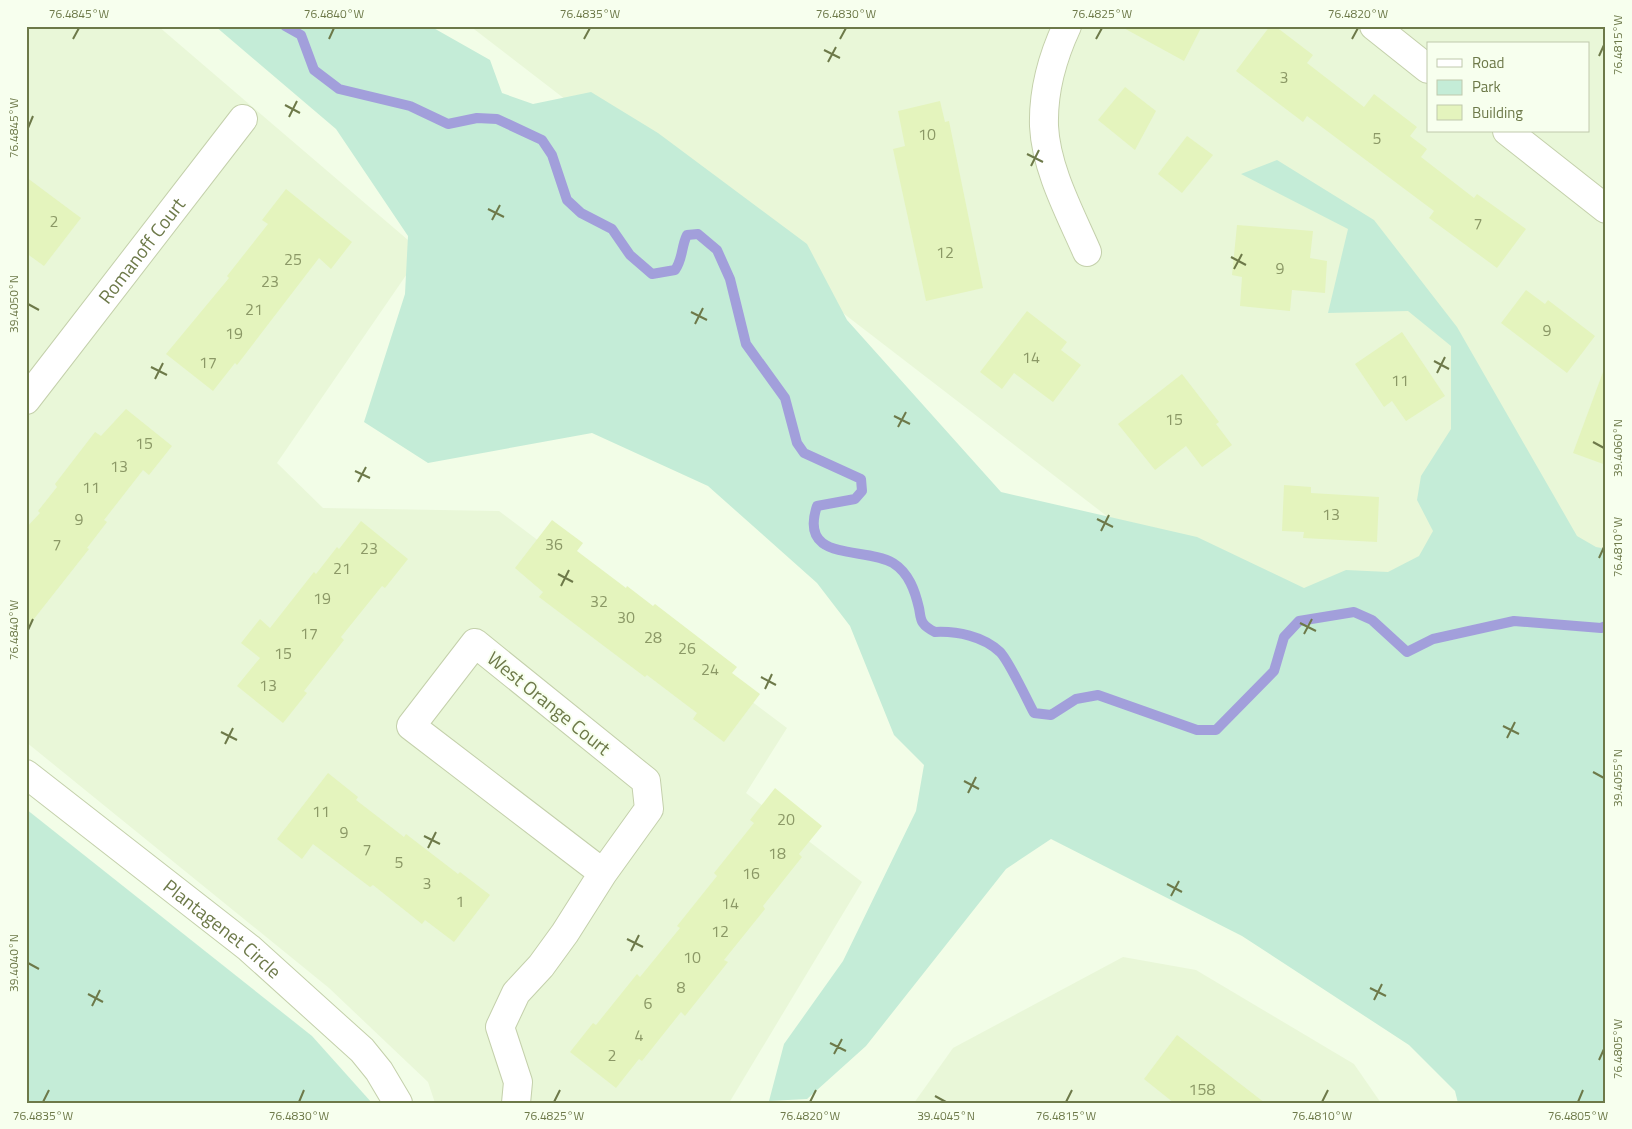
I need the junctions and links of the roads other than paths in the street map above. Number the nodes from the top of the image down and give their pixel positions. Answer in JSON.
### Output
{"nodes":[{"id":1,"x":1067,"y":26,"type":"edge"},
{"id":2,"x":1374,"y":26,"type":"edge"},
{"id":3,"x":1427,"y":68,"type":"edge"},
{"id":4,"x":243,"y":119,"type":"dead end"},
{"id":5,"x":1508,"y":132,"type":"edge"},
{"id":6,"x":1606,"y":209,"type":"edge"},
{"id":7,"x":1087,"y":252,"type":"dead end"},
{"id":8,"x":31,"y":385,"type":"edge"},
{"id":9,"x":26,"y":774,"type":"edge"},
{"id":10,"x":603,"y":873,"type":"junction"},
{"id":11,"x":398,"y":1103,"type":"edge"},
{"id":12,"x":516,"y":1103,"type":"edge"}],
"edges":[{"from":1,"to":7,"type":"street"},
{"from":2,"to":3,"type":"street"},
{"from":4,"to":8,"type":"street","name":"Romanoff Court"},
{"from":5,"to":6,"type":"street"},
{"from":9,"to":11,"type":"street","name":"Plantagenet Circle"},
{"from":10,"to":10,"type":"street","name":"West Orange Court"},
{"from":10,"to":12,"type":"street","name":"West Orange Court"}]}
